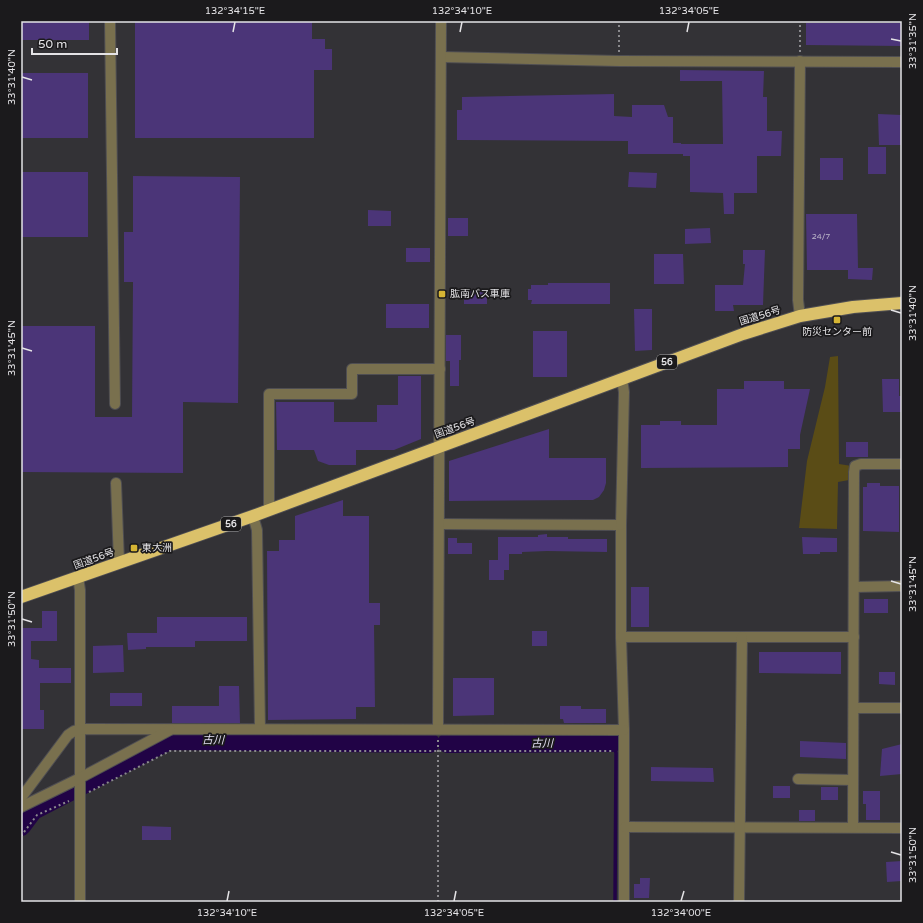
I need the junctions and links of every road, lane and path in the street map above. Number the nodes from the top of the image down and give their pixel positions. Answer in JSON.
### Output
{"nodes":[{"id":1,"x":110,"y":21,"type":"edge"},
{"id":2,"x":441,"y":21,"type":"edge"},
{"id":3,"x":620,"y":21,"type":"edge"},
{"id":4,"x":800,"y":21,"type":"edge"},
{"id":5,"x":441,"y":57,"type":"junction"},
{"id":6,"x":619,"y":61,"type":"junction"},
{"id":7,"x":800,"y":61,"type":"junction"},
{"id":8,"x":902,"y":62,"type":"edge"},
{"id":9,"x":902,"y":303,"type":"edge"},
{"id":10,"x":800,"y":316,"type":"junction"},
{"id":11,"x":440,"y":369,"type":"junction"},
{"id":12,"x":622,"y":378,"type":"junction"},
{"id":13,"x":115,"y":404,"type":"dead end"},
{"id":14,"x":439,"y":446,"type":"junction"},
{"id":15,"x":902,"y":464,"type":"edge"},
{"id":16,"x":116,"y":483,"type":"dead end"},
{"id":17,"x":269,"y":510,"type":"junction"},
{"id":18,"x":253,"y":516,"type":"junction"},
{"id":19,"x":438,"y":524,"type":"junction"},
{"id":20,"x":621,"y":525,"type":"junction"},
{"id":21,"x":119,"y":562,"type":"junction"},
{"id":22,"x":78,"y":577,"type":"junction"},
{"id":23,"x":902,"y":586,"type":"edge"},
{"id":24,"x":854,"y":587,"type":"junction"},
{"id":25,"x":21,"y":597,"type":"edge"},
{"id":26,"x":854,"y":637,"type":"junction"},
{"id":27,"x":621,"y":638,"type":"junction"},
{"id":28,"x":742,"y":638,"type":"junction"},
{"id":29,"x":854,"y":708,"type":"junction"},
{"id":30,"x":902,"y":708,"type":"edge"},
{"id":31,"x":80,"y":729,"type":"junction"},
{"id":32,"x":171,"y":729,"type":"junction"},
{"id":33,"x":260,"y":729,"type":"junction"},
{"id":34,"x":438,"y":729,"type":"junction"},
{"id":35,"x":624,"y":730,"type":"junction"},
{"id":36,"x":609,"y":751,"type":"dead end"},
{"id":37,"x":438,"y":752,"type":"junction"},
{"id":38,"x":80,"y":778,"type":"junction"},
{"id":39,"x":798,"y":779,"type":"dead end"},
{"id":40,"x":853,"y":780,"type":"junction"},
{"id":41,"x":80,"y":797,"type":"junction"},
{"id":42,"x":21,"y":798,"type":"edge"},
{"id":43,"x":21,"y":807,"type":"edge"},
{"id":44,"x":625,"y":827,"type":"junction"},
{"id":45,"x":741,"y":827,"type":"junction"},
{"id":46,"x":853,"y":827,"type":"junction"},
{"id":47,"x":902,"y":828,"type":"edge"},
{"id":48,"x":21,"y":836,"type":"edge"},
{"id":49,"x":80,"y":902,"type":"edge"},
{"id":50,"x":438,"y":902,"type":"edge"},
{"id":51,"x":624,"y":902,"type":"edge"},
{"id":52,"x":739,"y":902,"type":"edge"}],
"edges":[{"from":1,"to":13,"type":"street"},
{"from":2,"to":5,"type":"street"},
{"from":3,"to":6,"type":"path"},
{"from":4,"to":7,"type":"path"},
{"from":5,"to":6,"type":"street"},
{"from":5,"to":11,"type":"street"},
{"from":6,"to":7,"type":"street"},
{"from":7,"to":8,"type":"street"},
{"from":7,"to":10,"type":"street"},
{"from":9,"to":10,"type":"highway","name":"国道56号","number":"56"},
{"from":10,"to":12,"type":"highway","name":"国道56号","number":"56"},
{"from":11,"to":14,"type":"street"},
{"from":11,"to":17,"type":"street"},
{"from":12,"to":14,"type":"highway","name":"国道56号","number":"56"},
{"from":12,"to":20,"type":"street"},
{"from":14,"to":17,"type":"highway","name":"国道56号","number":"56"},
{"from":14,"to":19,"type":"street"},
{"from":15,"to":24,"type":"street"},
{"from":16,"to":21,"type":"street"},
{"from":17,"to":18,"type":"highway","name":"国道56号","number":"56"},
{"from":18,"to":21,"type":"highway","name":"国道56号","number":"56"},
{"from":18,"to":33,"type":"street"},
{"from":19,"to":20,"type":"street"},
{"from":19,"to":34,"type":"street"},
{"from":20,"to":27,"type":"street"},
{"from":21,"to":22,"type":"highway","name":"国道56号","number":"56"},
{"from":22,"to":25,"type":"highway","name":"国道56号","number":"56"},
{"from":22,"to":31,"type":"street"},
{"from":23,"to":24,"type":"street"},
{"from":24,"to":26,"type":"street"},
{"from":26,"to":28,"type":"street"},
{"from":26,"to":29,"type":"street"},
{"from":27,"to":28,"type":"street"},
{"from":27,"to":35,"type":"street"},
{"from":28,"to":45,"type":"street"},
{"from":29,"to":30,"type":"street"},
{"from":29,"to":40,"type":"street"},
{"from":31,"to":32,"type":"street"},
{"from":31,"to":38,"type":"street"},
{"from":31,"to":42,"type":"street"},
{"from":32,"to":33,"type":"street"},
{"from":32,"to":38,"type":"street"},
{"from":33,"to":34,"type":"street"},
{"from":34,"to":35,"type":"street"},
{"from":34,"to":37,"type":"path"},
{"from":35,"to":44,"type":"street"},
{"from":36,"to":37,"type":"path"},
{"from":37,"to":41,"type":"path"},
{"from":37,"to":50,"type":"path"},
{"from":38,"to":41,"type":"street"},
{"from":38,"to":43,"type":"street"},
{"from":39,"to":40,"type":"street"},
{"from":40,"to":46,"type":"street"},
{"from":41,"to":48,"type":"path"},
{"from":41,"to":49,"type":"street"},
{"from":44,"to":45,"type":"street"},
{"from":44,"to":51,"type":"street"},
{"from":45,"to":46,"type":"street"},
{"from":45,"to":52,"type":"street"},
{"from":46,"to":47,"type":"street"}]}
